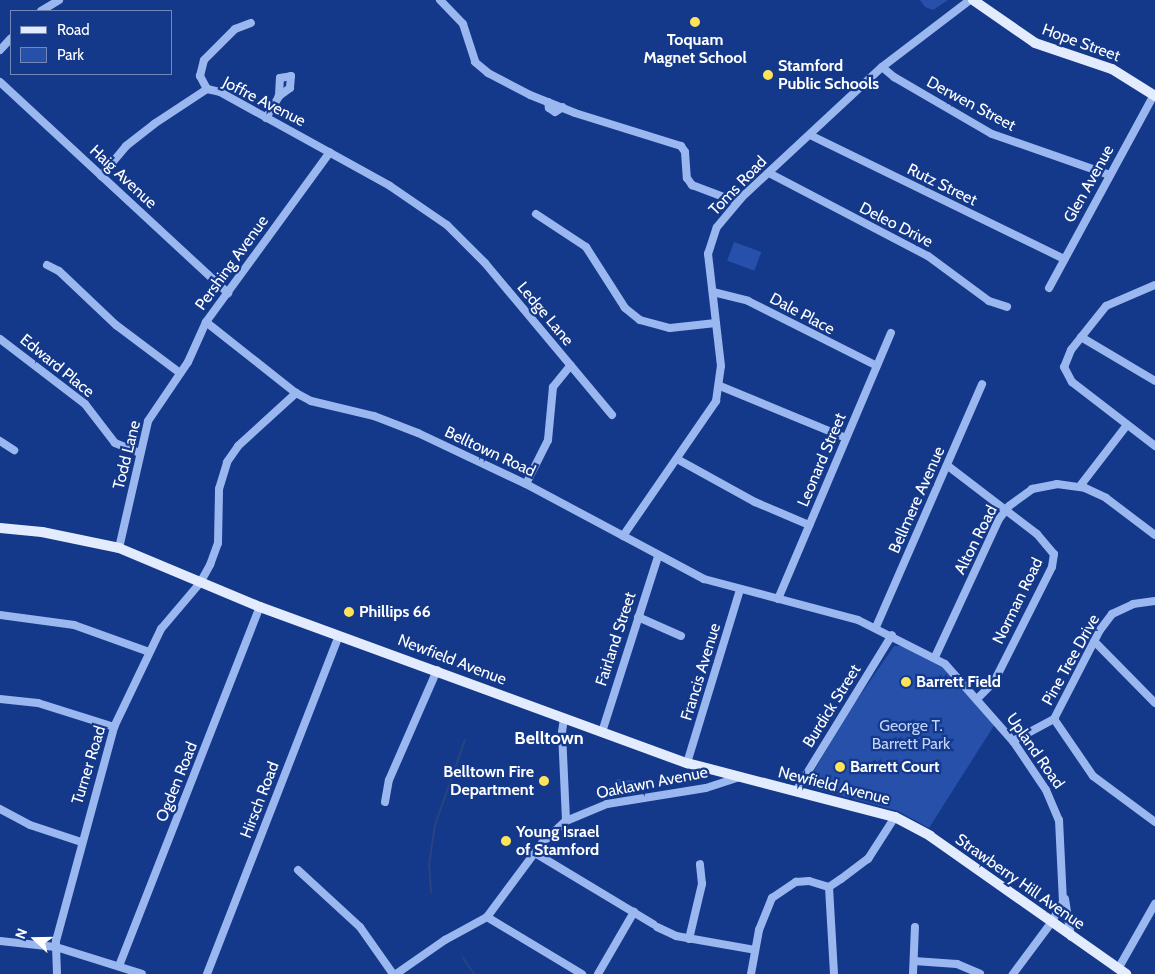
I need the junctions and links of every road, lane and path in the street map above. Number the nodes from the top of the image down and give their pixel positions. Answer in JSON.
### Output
{"nodes":[{"id":1,"x":59,"y":0,"type":"edge"},
{"id":2,"x":440,"y":0,"type":"edge"},
{"id":3,"x":971,"y":0,"type":"edge"},
{"id":4,"x":43,"y":10,"type":"edge"},
{"id":5,"x":251,"y":23,"type":"dead end"},
{"id":6,"x":10,"y":39,"type":"edge"},
{"id":7,"x":0,"y":50,"type":"edge"},
{"id":8,"x":882,"y":67,"type":"junction"},
{"id":9,"x":0,"y":82,"type":"edge"},
{"id":10,"x":207,"y":89,"type":"junction"},
{"id":11,"x":1154,"y":95,"type":"edge"},
{"id":12,"x":279,"y":96,"type":"dead end"},
{"id":13,"x":266,"y":118,"type":"junction"},
{"id":14,"x":810,"y":135,"type":"junction"},
{"id":15,"x":330,"y":152,"type":"junction"},
{"id":16,"x":769,"y":173,"type":"junction"},
{"id":17,"x":1110,"y":175,"type":"junction"},
{"id":18,"x":100,"y":176,"type":"junction"},
{"id":19,"x":737,"y":202,"type":"junction"},
{"id":20,"x":427,"y":210,"type":"joint"},
{"id":21,"x":536,"y":214,"type":"dead end"},
{"id":22,"x":1064,"y":259,"type":"junction"},
{"id":23,"x":47,"y":265,"type":"dead end"},
{"id":24,"x":1155,"y":285,"type":"edge"},
{"id":25,"x":1049,"y":288,"type":"dead end"},
{"id":26,"x":228,"y":292,"type":"junction"},
{"id":27,"x":713,"y":292,"type":"junction"},
{"id":28,"x":1007,"y":307,"type":"dead end"},
{"id":29,"x":206,"y":322,"type":"junction"},
{"id":30,"x":716,"y":324,"type":"junction"},
{"id":31,"x":891,"y":333,"type":"dead end"},
{"id":32,"x":1081,"y":337,"type":"junction"},
{"id":33,"x":0,"y":339,"type":"edge"},
{"id":34,"x":571,"y":365,"type":"junction"},
{"id":35,"x":877,"y":366,"type":"junction"},
{"id":36,"x":180,"y":373,"type":"junction"},
{"id":37,"x":1155,"y":380,"type":"edge"},
{"id":38,"x":982,"y":384,"type":"dead end"},
{"id":39,"x":720,"y":386,"type":"junction"},
{"id":40,"x":296,"y":393,"type":"junction"},
{"id":41,"x":612,"y":415,"type":"dead end"},
{"id":42,"x":1128,"y":425,"type":"junction"},
{"id":43,"x":846,"y":438,"type":"junction"},
{"id":44,"x":0,"y":441,"type":"edge"},
{"id":45,"x":1155,"y":446,"type":"edge"},
{"id":46,"x":14,"y":450,"type":"dead end"},
{"id":47,"x":140,"y":453,"type":"junction"},
{"id":48,"x":677,"y":459,"type":"junction"},
{"id":49,"x":948,"y":466,"type":"junction"},
{"id":50,"x":526,"y":484,"type":"junction"},
{"id":51,"x":1080,"y":486,"type":"junction"},
{"id":52,"x":1005,"y":510,"type":"junction"},
{"id":53,"x":809,"y":525,"type":"junction"},
{"id":54,"x":0,"y":528,"type":"edge"},
{"id":55,"x":623,"y":536,"type":"junction"},
{"id":56,"x":1155,"y":536,"type":"edge"},
{"id":57,"x":119,"y":548,"type":"junction"},
{"id":58,"x":658,"y":556,"type":"junction"},
{"id":59,"x":200,"y":584,"type":"junction"},
{"id":60,"x":740,"y":590,"type":"junction"},
{"id":61,"x":778,"y":599,"type":"junction"},
{"id":62,"x":1155,"y":601,"type":"edge"},
{"id":63,"x":260,"y":607,"type":"junction"},
{"id":64,"x":0,"y":615,"type":"edge"},
{"id":65,"x":638,"y":617,"type":"junction"},
{"id":66,"x":876,"y":628,"type":"junction"},
{"id":67,"x":892,"y":635,"type":"junction"},
{"id":68,"x":339,"y":636,"type":"junction"},
{"id":69,"x":681,"y":636,"type":"dead end"},
{"id":70,"x":1094,"y":641,"type":"junction"},
{"id":71,"x":150,"y":652,"type":"junction"},
{"id":72,"x":935,"y":657,"type":"junction"},
{"id":73,"x":437,"y":670,"type":"junction"},
{"id":74,"x":978,"y":698,"type":"junction"},
{"id":75,"x":0,"y":699,"type":"edge"},
{"id":76,"x":1155,"y":703,"type":"edge"},
{"id":77,"x":564,"y":718,"type":"junction"},
{"id":78,"x":1054,"y":719,"type":"junction"},
{"id":79,"x":114,"y":727,"type":"junction"},
{"id":80,"x":602,"y":732,"type":"junction"},
{"id":81,"x":1014,"y":741,"type":"junction"},
{"id":82,"x":687,"y":763,"type":"junction"},
{"id":83,"x":737,"y":778,"type":"junction"},
{"id":84,"x":796,"y":791,"type":"junction"},
{"id":85,"x":385,"y":802,"type":"dead end"},
{"id":86,"x":0,"y":810,"type":"edge"},
{"id":87,"x":895,"y":817,"type":"junction"},
{"id":88,"x":566,"y":821,"type":"junction"},
{"id":89,"x":1155,"y":822,"type":"edge"},
{"id":90,"x":81,"y":842,"type":"junction"},
{"id":91,"x":535,"y":853,"type":"junction"},
{"id":92,"x":700,"y":864,"type":"dead end"},
{"id":93,"x":298,"y":870,"type":"dead end"},
{"id":94,"x":829,"y":887,"type":"junction"},
{"id":95,"x":1064,"y":890,"type":"junction"},
{"id":96,"x":1155,"y":904,"type":"edge"},
{"id":97,"x":634,"y":912,"type":"junction"},
{"id":98,"x":487,"y":917,"type":"junction"},
{"id":99,"x":1051,"y":923,"type":"junction"},
{"id":100,"x":915,"y":927,"type":"dead end"},
{"id":101,"x":1071,"y":937,"type":"junction"},
{"id":102,"x":689,"y":939,"type":"junction"},
{"id":103,"x":0,"y":941,"type":"edge"},
{"id":104,"x":56,"y":947,"type":"junction"},
{"id":105,"x":755,"y":950,"type":"junction"},
{"id":106,"x":914,"y":960,"type":"junction"},
{"id":107,"x":119,"y":966,"type":"junction"},
{"id":108,"x":1122,"y":971,"type":"edge"},
{"id":109,"x":56,"y":974,"type":"edge"},
{"id":110,"x":142,"y":974,"type":"edge"},
{"id":111,"x":206,"y":974,"type":"edge"},
{"id":112,"x":395,"y":974,"type":"edge"},
{"id":113,"x":582,"y":974,"type":"edge"},
{"id":114,"x":598,"y":974,"type":"edge"},
{"id":115,"x":752,"y":974,"type":"edge"},
{"id":116,"x":834,"y":974,"type":"edge"},
{"id":117,"x":913,"y":974,"type":"edge"},
{"id":118,"x":980,"y":974,"type":"edge"},
{"id":119,"x":1013,"y":974,"type":"edge"}],
"edges":[{"from":1,"to":4,"type":"street"},
{"from":2,"to":19,"type":"street"},
{"from":3,"to":8,"type":"street","name":"Toms Road"},
{"from":3,"to":11,"type":"main road","name":"Hope Street"},
{"from":5,"to":10,"type":"street"},
{"from":6,"to":7,"type":"street"},
{"from":8,"to":14,"type":"street","name":"Toms Road"},
{"from":8,"to":17,"type":"street","name":"Derwen Street"},
{"from":9,"to":18,"type":"street","name":"Haig Avenue"},
{"from":10,"to":13,"type":"street","name":"Joffre Avenue"},
{"from":10,"to":18,"type":"street","name":"Joffre Avenue"},
{"from":11,"to":17,"type":"street","name":"Glen Avenue"},
{"from":12,"to":13,"type":"street"},
{"from":13,"to":15,"type":"street","name":"Joffre Avenue"},
{"from":14,"to":16,"type":"street","name":"Toms Road"},
{"from":14,"to":22,"type":"street","name":"Rutz Street"},
{"from":15,"to":20,"type":"street","name":"Joffre Avenue"},
{"from":15,"to":26,"type":"street","name":"Pershing Avenue"},
{"from":16,"to":19,"type":"street","name":"Toms Road"},
{"from":16,"to":28,"type":"street","name":"Deleo Drive"},
{"from":17,"to":22,"type":"street","name":"Glen Avenue"},
{"from":18,"to":26,"type":"street","name":"Haig Avenue"},
{"from":19,"to":27,"type":"street","name":"Toms Road"},
{"from":20,"to":34,"type":"street","name":"Ledge Lane"},
{"from":21,"to":30,"type":"street"},
{"from":22,"to":25,"type":"street","name":"Glen Avenue"},
{"from":23,"to":36,"type":"street"},
{"from":24,"to":32,"type":"street"},
{"from":26,"to":29,"type":"street","name":"Pershing Avenue"},
{"from":27,"to":30,"type":"street","name":"Toms Road"},
{"from":27,"to":35,"type":"street","name":"Dale Place"},
{"from":29,"to":36,"type":"street","name":"Todd Lane"},
{"from":29,"to":40,"type":"street","name":"Pershing Avenue"},
{"from":30,"to":39,"type":"street","name":"Toms Road"},
{"from":31,"to":35,"type":"street","name":"Leonard Street"},
{"from":32,"to":37,"type":"street"},
{"from":32,"to":42,"type":"street"},
{"from":33,"to":47,"type":"street","name":"Edward Place"},
{"from":34,"to":41,"type":"street"},
{"from":34,"to":50,"type":"street","name":"Ledge Lane"},
{"from":35,"to":43,"type":"street","name":"Leonard Street"},
{"from":36,"to":47,"type":"street","name":"Todd Lane"},
{"from":38,"to":49,"type":"street","name":"Bellmere Avenue"},
{"from":39,"to":43,"type":"street"},
{"from":39,"to":48,"type":"street","name":"Toms Road"},
{"from":40,"to":50,"type":"street","name":"Belltown Road"},
{"from":40,"to":59,"type":"street"},
{"from":42,"to":45,"type":"street"},
{"from":42,"to":51,"type":"street"},
{"from":43,"to":53,"type":"street","name":"Leonard Street"},
{"from":44,"to":46,"type":"street"},
{"from":47,"to":57,"type":"street","name":"Todd Lane"},
{"from":48,"to":53,"type":"street"},
{"from":48,"to":55,"type":"street","name":"Toms Road"},
{"from":49,"to":52,"type":"street","name":"Norman Road"},
{"from":49,"to":66,"type":"street","name":"Bellmere Avenue"},
{"from":50,"to":55,"type":"street","name":"Belltown Road"},
{"from":51,"to":52,"type":"street","name":"Alton Road"},
{"from":51,"to":56,"type":"street","name":"Alton Road"},
{"from":52,"to":72,"type":"street","name":"Alton Road"},
{"from":52,"to":74,"type":"street","name":"Norman Road"},
{"from":53,"to":61,"type":"street","name":"Leonard Street"},
{"from":54,"to":57,"type":"main road","name":"Newfield Avenue"},
{"from":55,"to":58,"type":"street","name":"Belltown Road"},
{"from":57,"to":59,"type":"main road","name":"Newfield Avenue"},
{"from":58,"to":60,"type":"street","name":"Belltown Road"},
{"from":58,"to":65,"type":"street","name":"Fairland Street"},
{"from":59,"to":63,"type":"main road","name":"Newfield Avenue"},
{"from":59,"to":71,"type":"street","name":"Turner Road"},
{"from":60,"to":61,"type":"street","name":"Belltown Road"},
{"from":60,"to":82,"type":"street","name":"Francis Avenue"},
{"from":61,"to":66,"type":"street","name":"Belltown Road"},
{"from":62,"to":70,"type":"street","name":"Pine Tree Drive"},
{"from":63,"to":68,"type":"main road","name":"Newfield Avenue"},
{"from":63,"to":107,"type":"street","name":"Ogden Road"},
{"from":64,"to":71,"type":"street"},
{"from":65,"to":69,"type":"street"},
{"from":65,"to":80,"type":"street","name":"Fairland Street"},
{"from":66,"to":67,"type":"street","name":"Upland Road"},
{"from":67,"to":72,"type":"street","name":"Upland Road"},
{"from":67,"to":84,"type":"street","name":"Burdick Street"},
{"from":68,"to":73,"type":"main road","name":"Newfield Avenue"},
{"from":68,"to":111,"type":"street","name":"Hirsch Road"},
{"from":70,"to":76,"type":"street"},
{"from":70,"to":78,"type":"street","name":"Pine Tree Drive"},
{"from":71,"to":79,"type":"street","name":"Turner Road"},
{"from":72,"to":74,"type":"street","name":"Upland Road"},
{"from":73,"to":77,"type":"main road","name":"Newfield Avenue"},
{"from":73,"to":85,"type":"street"},
{"from":74,"to":81,"type":"street","name":"Upland Road"},
{"from":75,"to":79,"type":"street"},
{"from":77,"to":80,"type":"main road","name":"Newfield Avenue"},
{"from":77,"to":88,"type":"street"},
{"from":78,"to":81,"type":"street","name":"Pine Tree Drive"},
{"from":78,"to":89,"type":"street"},
{"from":79,"to":90,"type":"street","name":"Turner Road"},
{"from":80,"to":82,"type":"main road","name":"Newfield Avenue"},
{"from":81,"to":95,"type":"street","name":"Upland Road"},
{"from":82,"to":83,"type":"main road","name":"Newfield Avenue"},
{"from":83,"to":84,"type":"main road","name":"Newfield Avenue"},
{"from":83,"to":88,"type":"street","name":"Oaklawn Avenue"},
{"from":84,"to":87,"type":"main road","name":"Newfield Avenue"},
{"from":86,"to":90,"type":"street"},
{"from":87,"to":94,"type":"street"},
{"from":87,"to":99,"type":"main road","name":"Strawberry Hill Avenue"},
{"from":88,"to":91,"type":"street","name":"Oaklawn Avenue"},
{"from":90,"to":104,"type":"street","name":"Turner Road"},
{"from":91,"to":97,"type":"street"},
{"from":91,"to":98,"type":"street","name":"Oaklawn Avenue"},
{"from":92,"to":102,"type":"street"},
{"from":93,"to":112,"type":"street"},
{"from":94,"to":105,"type":"street"},
{"from":94,"to":116,"type":"street"},
{"from":95,"to":99,"type":"street","name":"Upland Road"},
{"from":95,"to":101,"type":"street","name":"Upland Road"},
{"from":96,"to":108,"type":"street"},
{"from":97,"to":102,"type":"street"},
{"from":97,"to":114,"type":"street"},
{"from":98,"to":112,"type":"street","name":"Oaklawn Avenue"},
{"from":98,"to":113,"type":"street"},
{"from":99,"to":101,"type":"main road","name":"Strawberry Hill Avenue"},
{"from":99,"to":119,"type":"street","name":"Upland Road"},
{"from":100,"to":106,"type":"street"},
{"from":101,"to":108,"type":"main road","name":"Strawberry Hill Avenue"},
{"from":102,"to":105,"type":"street"},
{"from":103,"to":104,"type":"street"},
{"from":104,"to":107,"type":"street"},
{"from":104,"to":109,"type":"street","name":"Turner Road"},
{"from":105,"to":115,"type":"street"},
{"from":106,"to":117,"type":"street"},
{"from":106,"to":118,"type":"street"},
{"from":107,"to":110,"type":"street"}]}
